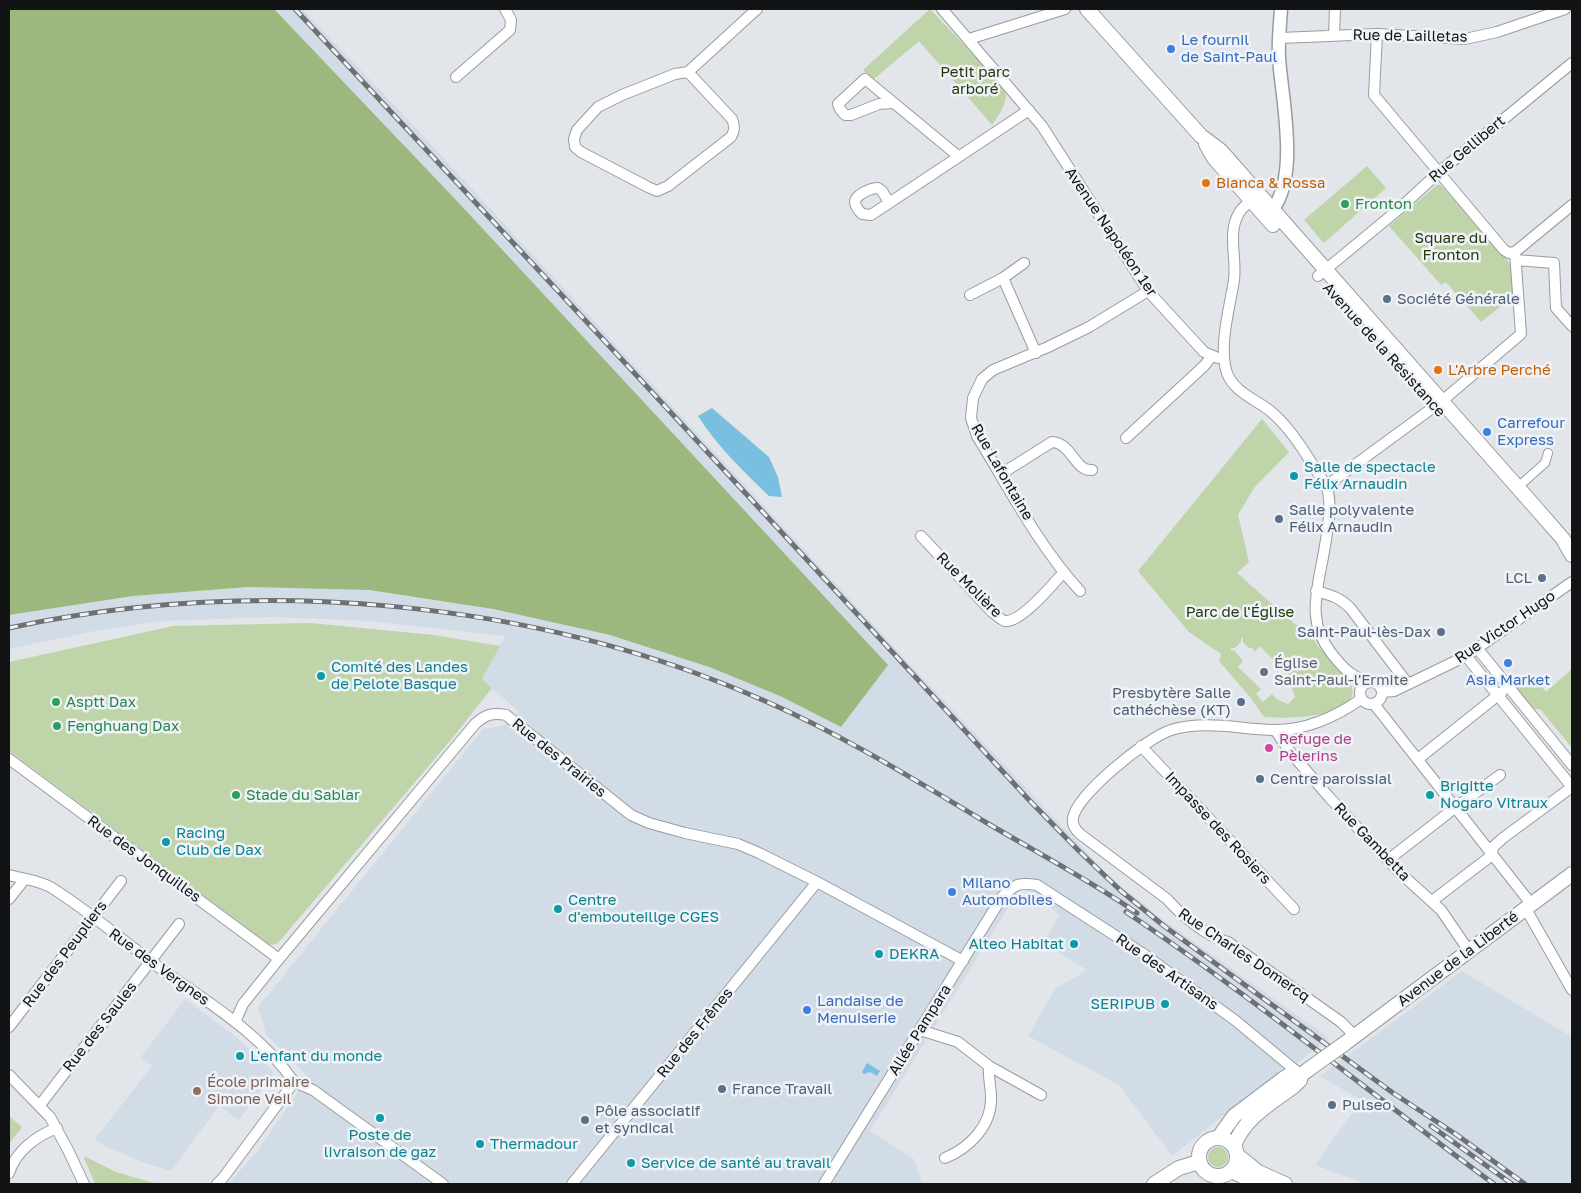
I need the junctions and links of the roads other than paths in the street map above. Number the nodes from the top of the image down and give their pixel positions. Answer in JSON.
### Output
{"nodes":[{"id":1,"x":504,"y":9,"type":"edge"},
{"id":2,"x":756,"y":9,"type":"edge"},
{"id":3,"x":942,"y":9,"type":"edge"},
{"id":4,"x":1065,"y":9,"type":"edge"},
{"id":5,"x":1087,"y":9,"type":"edge"},
{"id":6,"x":1281,"y":9,"type":"edge"},
{"id":7,"x":1335,"y":9,"type":"edge"},
{"id":8,"x":1565,"y":9,"type":"edge"},
{"id":9,"x":1377,"y":34,"type":"junction"},
{"id":10,"x":1334,"y":35,"type":"junction"},
{"id":11,"x":1280,"y":38,"type":"junction"},
{"id":12,"x":969,"y":39,"type":"junction"},
{"id":13,"x":1572,"y":63,"type":"edge"},
{"id":14,"x":688,"y":72,"type":"junction"},
{"id":15,"x":456,"y":77,"type":"dead end"},
{"id":16,"x":892,"y":103,"type":"junction"},
{"id":17,"x":1029,"y":110,"type":"junction"},
{"id":18,"x":958,"y":156,"type":"junction"},
{"id":19,"x":1438,"y":173,"type":"junction"},
{"id":20,"x":1254,"y":196,"type":"junction"},
{"id":21,"x":889,"y":202,"type":"dead end"},
{"id":22,"x":1572,"y":205,"type":"edge"},
{"id":23,"x":1270,"y":214,"type":"junction"},
{"id":24,"x":1515,"y":256,"type":"junction"},
{"id":25,"x":1024,"y":263,"type":"dead end"},
{"id":26,"x":1322,"y":273,"type":"junction"},
{"id":27,"x":1003,"y":278,"type":"junction"},
{"id":28,"x":1148,"y":291,"type":"junction"},
{"id":29,"x":970,"y":295,"type":"dead end"},
{"id":30,"x":1572,"y":326,"type":"edge"},
{"id":31,"x":1036,"y":353,"type":"junction"},
{"id":32,"x":1212,"y":356,"type":"junction"},
{"id":33,"x":1224,"y":358,"type":"junction"},
{"id":34,"x":1438,"y":404,"type":"junction"},
{"id":35,"x":1126,"y":438,"type":"dead end"},
{"id":36,"x":1548,"y":454,"type":"dead end"},
{"id":37,"x":1092,"y":470,"type":"dead end"},
{"id":38,"x":1001,"y":474,"type":"junction"},
{"id":39,"x":1326,"y":486,"type":"junction"},
{"id":40,"x":1518,"y":487,"type":"junction"},
{"id":41,"x":921,"y":536,"type":"dead end"},
{"id":42,"x":1572,"y":556,"type":"edge"},
{"id":43,"x":1063,"y":573,"type":"junction"},
{"id":44,"x":1572,"y":582,"type":"edge"},
{"id":45,"x":1080,"y":591,"type":"dead end"},
{"id":46,"x":1316,"y":591,"type":"junction"},
{"id":47,"x":1477,"y":648,"type":"junction"},
{"id":48,"x":1466,"y":656,"type":"junction"},
{"id":49,"x":1366,"y":682,"type":"junction"},
{"id":50,"x":1408,"y":684,"type":"junction"},
{"id":51,"x":1508,"y":686,"type":"junction"},
{"id":52,"x":1382,"y":692,"type":"junction"},
{"id":53,"x":1498,"y":695,"type":"junction"},
{"id":54,"x":1361,"y":699,"type":"junction"},
{"id":55,"x":1374,"y":704,"type":"junction"},
{"id":56,"x":1275,"y":730,"type":"junction"},
{"id":57,"x":1141,"y":746,"type":"junction"},
{"id":58,"x":9,"y":758,"type":"edge"},
{"id":59,"x":1418,"y":759,"type":"junction"},
{"id":60,"x":1572,"y":765,"type":"edge"},
{"id":61,"x":1500,"y":775,"type":"dead end"},
{"id":62,"x":1572,"y":787,"type":"edge"},
{"id":63,"x":1456,"y":807,"type":"junction"},
{"id":64,"x":1492,"y":854,"type":"junction"},
{"id":65,"x":1388,"y":860,"type":"junction"},
{"id":66,"x":1572,"y":874,"type":"edge"},
{"id":67,"x":9,"y":875,"type":"edge"},
{"id":68,"x":24,"y":880,"type":"junction"},
{"id":69,"x":121,"y":881,"type":"dead end"},
{"id":70,"x":817,"y":882,"type":"junction"},
{"id":71,"x":1024,"y":883,"type":"joint"},
{"id":72,"x":9,"y":899,"type":"edge"},
{"id":73,"x":1432,"y":901,"type":"junction"},
{"id":74,"x":1529,"y":907,"type":"junction"},
{"id":75,"x":1294,"y":910,"type":"dead end"},
{"id":76,"x":93,"y":917,"type":"junction"},
{"id":77,"x":179,"y":924,"type":"dead end"},
{"id":78,"x":1469,"y":951,"type":"junction"},
{"id":79,"x":279,"y":959,"type":"junction"},
{"id":80,"x":151,"y":961,"type":"junction"},
{"id":81,"x":963,"y":961,"type":"junction"},
{"id":82,"x":1572,"y":990,"type":"edge"},
{"id":83,"x":235,"y":1022,"type":"junction"},
{"id":84,"x":9,"y":1027,"type":"edge"},
{"id":85,"x":920,"y":1030,"type":"junction"},
{"id":86,"x":1350,"y":1040,"type":"junction"},
{"id":87,"x":989,"y":1066,"type":"junction"},
{"id":88,"x":1301,"y":1075,"type":"junction"},
{"id":89,"x":11,"y":1082,"type":"edge"},
{"id":90,"x":294,"y":1082,"type":"junction"},
{"id":91,"x":1041,"y":1095,"type":"dead end"},
{"id":92,"x":40,"y":1105,"type":"junction"},
{"id":93,"x":57,"y":1128,"type":"junction"},
{"id":94,"x":1219,"y":1137,"type":"junction"},
{"id":95,"x":1236,"y":1150,"type":"junction"},
{"id":96,"x":945,"y":1158,"type":"dead end"},
{"id":97,"x":1199,"y":1162,"type":"junction"},
{"id":98,"x":1232,"y":1171,"type":"junction"},
{"id":99,"x":9,"y":1173,"type":"edge"},
{"id":100,"x":84,"y":1184,"type":"edge"},
{"id":101,"x":217,"y":1184,"type":"edge"},
{"id":102,"x":443,"y":1184,"type":"edge"},
{"id":103,"x":572,"y":1184,"type":"edge"},
{"id":104,"x":824,"y":1184,"type":"edge"},
{"id":105,"x":1154,"y":1184,"type":"edge"},
{"id":106,"x":1264,"y":1184,"type":"edge"},
{"id":107,"x":1285,"y":1184,"type":"edge"}],
"edges":[{"from":1,"to":15,"type":"street"},
{"from":2,"to":14,"type":"street"},
{"from":3,"to":12,"type":"street","name":"Avenue Napoléon 1er"},
{"from":4,"to":12,"type":"street"},
{"from":5,"to":20,"type":"main road","name":"Avenue de la Résistance"},
{"from":6,"to":11,"type":"street"},
{"from":7,"to":10,"type":"street"},
{"from":8,"to":9,"type":"street","name":"Rue de Lailletas"},
{"from":9,"to":10,"type":"street","name":"Rue de Lailletas"},
{"from":9,"to":19,"type":"street"},
{"from":10,"to":11,"type":"street","name":"Rue de Lailletas"},
{"from":11,"to":23,"type":"street"},
{"from":12,"to":17,"type":"street","name":"Avenue Napoléon 1er"},
{"from":13,"to":19,"type":"street","name":"Rue Gellibert"},
{"from":14,"to":14,"type":"street"},
{"from":16,"to":16,"type":"street"},
{"from":16,"to":18,"type":"street"},
{"from":17,"to":18,"type":"street"},
{"from":17,"to":28,"type":"street","name":"Avenue Napoléon 1er"},
{"from":18,"to":21,"type":"street"},
{"from":19,"to":24,"type":"street"},
{"from":19,"to":26,"type":"street","name":"Rue Gellibert"},
{"from":20,"to":23,"type":"main road","name":"Avenue de la Résistance"},
{"from":20,"to":33,"type":"street"},
{"from":22,"to":24,"type":"street"},
{"from":23,"to":26,"type":"main road","name":"Avenue de la Résistance"},
{"from":24,"to":30,"type":"street"},
{"from":24,"to":34,"type":"street"},
{"from":25,"to":27,"type":"street"},
{"from":26,"to":34,"type":"main road","name":"Avenue de la Résistance"},
{"from":27,"to":29,"type":"street"},
{"from":27,"to":31,"type":"street"},
{"from":28,"to":31,"type":"street","name":"Rue Lafontaine"},
{"from":28,"to":32,"type":"street","name":"Avenue Napoléon 1er"},
{"from":31,"to":38,"type":"street","name":"Rue Lafontaine"},
{"from":32,"to":33,"type":"street"},
{"from":32,"to":35,"type":"street"},
{"from":33,"to":39,"type":"street"},
{"from":34,"to":39,"type":"street"},
{"from":34,"to":40,"type":"main road","name":"Avenue de la Résistance"},
{"from":34,"to":42,"type":"main road","name":"Avenue de la Résistance"},
{"from":36,"to":40,"type":"street"},
{"from":37,"to":38,"type":"street"},
{"from":38,"to":43,"type":"street","name":"Rue Lafontaine"},
{"from":39,"to":46,"type":"street"},
{"from":40,"to":42,"type":"main road","name":"Avenue de la Résistance"},
{"from":41,"to":43,"type":"street","name":"Rue Molière"},
{"from":43,"to":45,"type":"street","name":"Rue Lafontaine"},
{"from":44,"to":47,"type":"street","name":"Rue Victor Hugo"},
{"from":46,"to":49,"type":"street"},
{"from":46,"to":50,"type":"street"},
{"from":47,"to":48,"type":"street","name":"Rue Victor Hugo"},
{"from":47,"to":51,"type":"street"},
{"from":48,"to":50,"type":"street","name":"Rue Victor Hugo"},
{"from":48,"to":53,"type":"street"},
{"from":49,"to":52,"type":"street"},
{"from":49,"to":54,"type":"street"},
{"from":50,"to":52,"type":"street","name":"Rue Victor Hugo"},
{"from":51,"to":53,"type":"street"},
{"from":51,"to":60,"type":"street"},
{"from":52,"to":55,"type":"street"},
{"from":53,"to":59,"type":"street"},
{"from":53,"to":62,"type":"street"},
{"from":54,"to":55,"type":"street"},
{"from":54,"to":56,"type":"street"},
{"from":55,"to":59,"type":"street"},
{"from":56,"to":57,"type":"street"},
{"from":56,"to":65,"type":"street","name":"Rue Gambetta"},
{"from":57,"to":75,"type":"street","name":"Impasse des Rosiers"},
{"from":57,"to":86,"type":"street","name":"Rue Charles Domercq"},
{"from":58,"to":79,"type":"street","name":"Rue des Jonquilles"},
{"from":59,"to":63,"type":"street"},
{"from":61,"to":63,"type":"street"},
{"from":62,"to":64,"type":"street"},
{"from":63,"to":64,"type":"street"},
{"from":63,"to":65,"type":"street"},
{"from":64,"to":73,"type":"street"},
{"from":64,"to":74,"type":"street"},
{"from":65,"to":73,"type":"street","name":"Rue Gambetta"},
{"from":66,"to":74,"type":"main road","name":"Avenue de la Liberté"},
{"from":67,"to":68,"type":"street","name":"Rue des Vergnes"},
{"from":68,"to":72,"type":"street"},
{"from":68,"to":76,"type":"street","name":"Rue des Vergnes"},
{"from":69,"to":76,"type":"street","name":"Rue des Peupliers"},
{"from":70,"to":79,"type":"street","name":"Rue des Prairies"},
{"from":70,"to":81,"type":"street","name":"Rue des Prairies"},
{"from":70,"to":103,"type":"street","name":"Rue des Frênes"},
{"from":71,"to":81,"type":"street","name":"Allée Pampara"},
{"from":71,"to":88,"type":"street","name":"Rue des Artisans"},
{"from":73,"to":78,"type":"street","name":"Rue Gambetta"},
{"from":74,"to":78,"type":"main road","name":"Avenue de la Liberté"},
{"from":74,"to":82,"type":"street"},
{"from":76,"to":80,"type":"street","name":"Rue des Vergnes"},
{"from":76,"to":84,"type":"street","name":"Rue des Peupliers"},
{"from":77,"to":80,"type":"street","name":"Rue des Saules"},
{"from":78,"to":86,"type":"main road","name":"Avenue de la Liberté"},
{"from":79,"to":83,"type":"street","name":"Rue des Prairies"},
{"from":80,"to":83,"type":"street","name":"Rue des Vergnes"},
{"from":80,"to":92,"type":"street","name":"Rue des Saules"},
{"from":81,"to":85,"type":"street","name":"Allée Pampara"},
{"from":83,"to":90,"type":"street","name":"Rue des Vergnes"},
{"from":85,"to":87,"type":"street"},
{"from":85,"to":104,"type":"street","name":"Allée Pampara"},
{"from":86,"to":88,"type":"main road","name":"Avenue de la Liberté","bridge":true},
{"from":87,"to":91,"type":"street"},
{"from":87,"to":96,"type":"street"},
{"from":88,"to":94,"type":"main road"},
{"from":88,"to":95,"type":"main road"},
{"from":89,"to":92,"type":"street"},
{"from":90,"to":101,"type":"street"},
{"from":90,"to":102,"type":"street"},
{"from":92,"to":93,"type":"street"},
{"from":93,"to":99,"type":"street"},
{"from":93,"to":100,"type":"street"},
{"from":94,"to":95,"type":"main road"},
{"from":94,"to":97,"type":"main road"},
{"from":95,"to":98,"type":"main road"},
{"from":95,"to":107,"type":"main road"},
{"from":97,"to":98,"type":"main road"},
{"from":97,"to":105,"type":"main road"},
{"from":98,"to":106,"type":"main road"}]}
